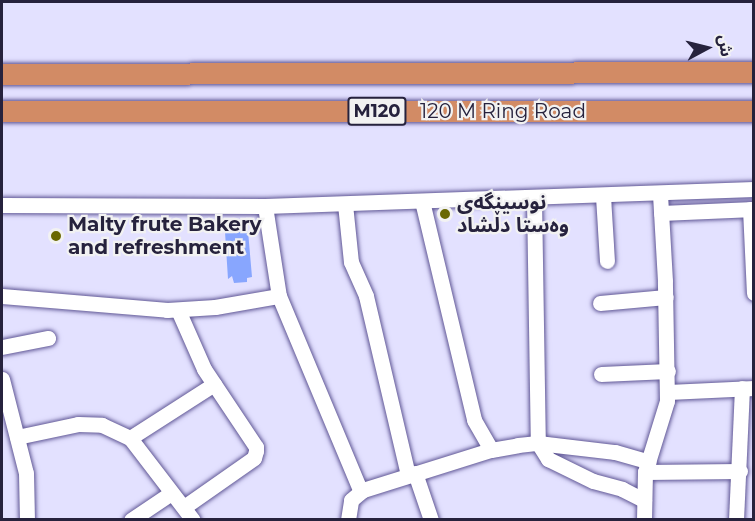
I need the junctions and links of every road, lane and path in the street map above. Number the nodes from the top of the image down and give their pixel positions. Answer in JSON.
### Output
{"nodes":[{"id":1,"x":753,"y":72,"type":"edge"},
{"id":2,"x":2,"y":74,"type":"edge"},
{"id":3,"x":2,"y":111,"type":"edge"},
{"id":4,"x":753,"y":111,"type":"edge"},
{"id":5,"x":753,"y":189,"type":"edge"},
{"id":6,"x":660,"y":194,"type":"junction"},
{"id":7,"x":603,"y":196,"type":"junction"},
{"id":8,"x":534,"y":198,"type":"junction"},
{"id":9,"x":422,"y":201,"type":"junction"},
{"id":10,"x":345,"y":204,"type":"junction"},
{"id":11,"x":2,"y":205,"type":"edge"},
{"id":12,"x":265,"y":206,"type":"junction"},
{"id":13,"x":752,"y":209,"type":"edge"},
{"id":14,"x":661,"y":213,"type":"junction"},
{"id":15,"x":607,"y":261,"type":"dead end"},
{"id":16,"x":753,"y":293,"type":"edge"},
{"id":17,"x":2,"y":296,"type":"edge"},
{"id":18,"x":279,"y":296,"type":"junction"},
{"id":19,"x":666,"y":297,"type":"junction"},
{"id":20,"x":600,"y":303,"type":"dead end"},
{"id":21,"x":178,"y":310,"type":"junction"},
{"id":22,"x":48,"y":338,"type":"dead end"},
{"id":23,"x":2,"y":347,"type":"edge"},
{"id":24,"x":668,"y":371,"type":"junction"},
{"id":25,"x":601,"y":374,"type":"dead end"},
{"id":26,"x":2,"y":379,"type":"edge"},
{"id":27,"x":214,"y":384,"type":"junction"},
{"id":28,"x":748,"y":388,"type":"edge"},
{"id":29,"x":668,"y":393,"type":"junction"},
{"id":30,"x":748,"y":424,"type":"edge"},
{"id":31,"x":17,"y":437,"type":"junction"},
{"id":32,"x":130,"y":438,"type":"junction"},
{"id":33,"x":538,"y":443,"type":"junction"},
{"id":34,"x":491,"y":450,"type":"junction"},
{"id":35,"x":647,"y":467,"type":"junction"},
{"id":36,"x":740,"y":471,"type":"junction"},
{"id":37,"x":412,"y":474,"type":"junction"},
{"id":38,"x":361,"y":492,"type":"junction"},
{"id":39,"x":171,"y":493,"type":"junction"},
{"id":40,"x":644,"y":500,"type":"junction"},
{"id":41,"x":184,"y":507,"type":"junction"},
{"id":42,"x":27,"y":519,"type":"edge"},
{"id":43,"x":131,"y":519,"type":"edge"},
{"id":44,"x":193,"y":519,"type":"edge"},
{"id":45,"x":348,"y":519,"type":"edge"},
{"id":46,"x":431,"y":519,"type":"edge"},
{"id":47,"x":644,"y":519,"type":"edge"},
{"id":48,"x":736,"y":519,"type":"edge"}],
"edges":[{"from":1,"to":2,"type":"highway","name":"120 M Ring Road","number":"M120"},
{"from":3,"to":4,"type":"highway","name":"120 M Ring Road","number":"M120"},
{"from":5,"to":6,"type":"street"},
{"from":6,"to":7,"type":"street"},
{"from":6,"to":14,"type":"street"},
{"from":7,"to":8,"type":"street"},
{"from":7,"to":15,"type":"street"},
{"from":8,"to":9,"type":"street"},
{"from":8,"to":33,"type":"street"},
{"from":9,"to":10,"type":"street"},
{"from":9,"to":34,"type":"street"},
{"from":10,"to":12,"type":"street"},
{"from":10,"to":37,"type":"street"},
{"from":11,"to":12,"type":"street"},
{"from":12,"to":18,"type":"street"},
{"from":13,"to":14,"type":"street"},
{"from":13,"to":16,"type":"street"},
{"from":14,"to":19,"type":"street"},
{"from":17,"to":21,"type":"street"},
{"from":18,"to":21,"type":"street"},
{"from":18,"to":38,"type":"street"},
{"from":19,"to":20,"type":"street"},
{"from":19,"to":24,"type":"street"},
{"from":21,"to":27,"type":"street"},
{"from":22,"to":23,"type":"street"},
{"from":24,"to":25,"type":"street"},
{"from":24,"to":29,"type":"street"},
{"from":26,"to":31,"type":"street"},
{"from":27,"to":32,"type":"street"},
{"from":27,"to":41,"type":"street"},
{"from":28,"to":29,"type":"street"},
{"from":28,"to":30,"type":"street"},
{"from":29,"to":35,"type":"street"},
{"from":30,"to":36,"type":"street"},
{"from":31,"to":32,"type":"street"},
{"from":31,"to":42,"type":"street"},
{"from":32,"to":39,"type":"street"},
{"from":33,"to":34,"type":"street"},
{"from":33,"to":35,"type":"street"},
{"from":33,"to":40,"type":"street"},
{"from":34,"to":37,"type":"street"},
{"from":35,"to":36,"type":"street"},
{"from":35,"to":40,"type":"street"},
{"from":36,"to":48,"type":"street"},
{"from":37,"to":38,"type":"street"},
{"from":37,"to":46,"type":"street"},
{"from":38,"to":45,"type":"street"},
{"from":39,"to":41,"type":"street"},
{"from":39,"to":43,"type":"street"},
{"from":40,"to":47,"type":"street"},
{"from":41,"to":44,"type":"street"}]}
